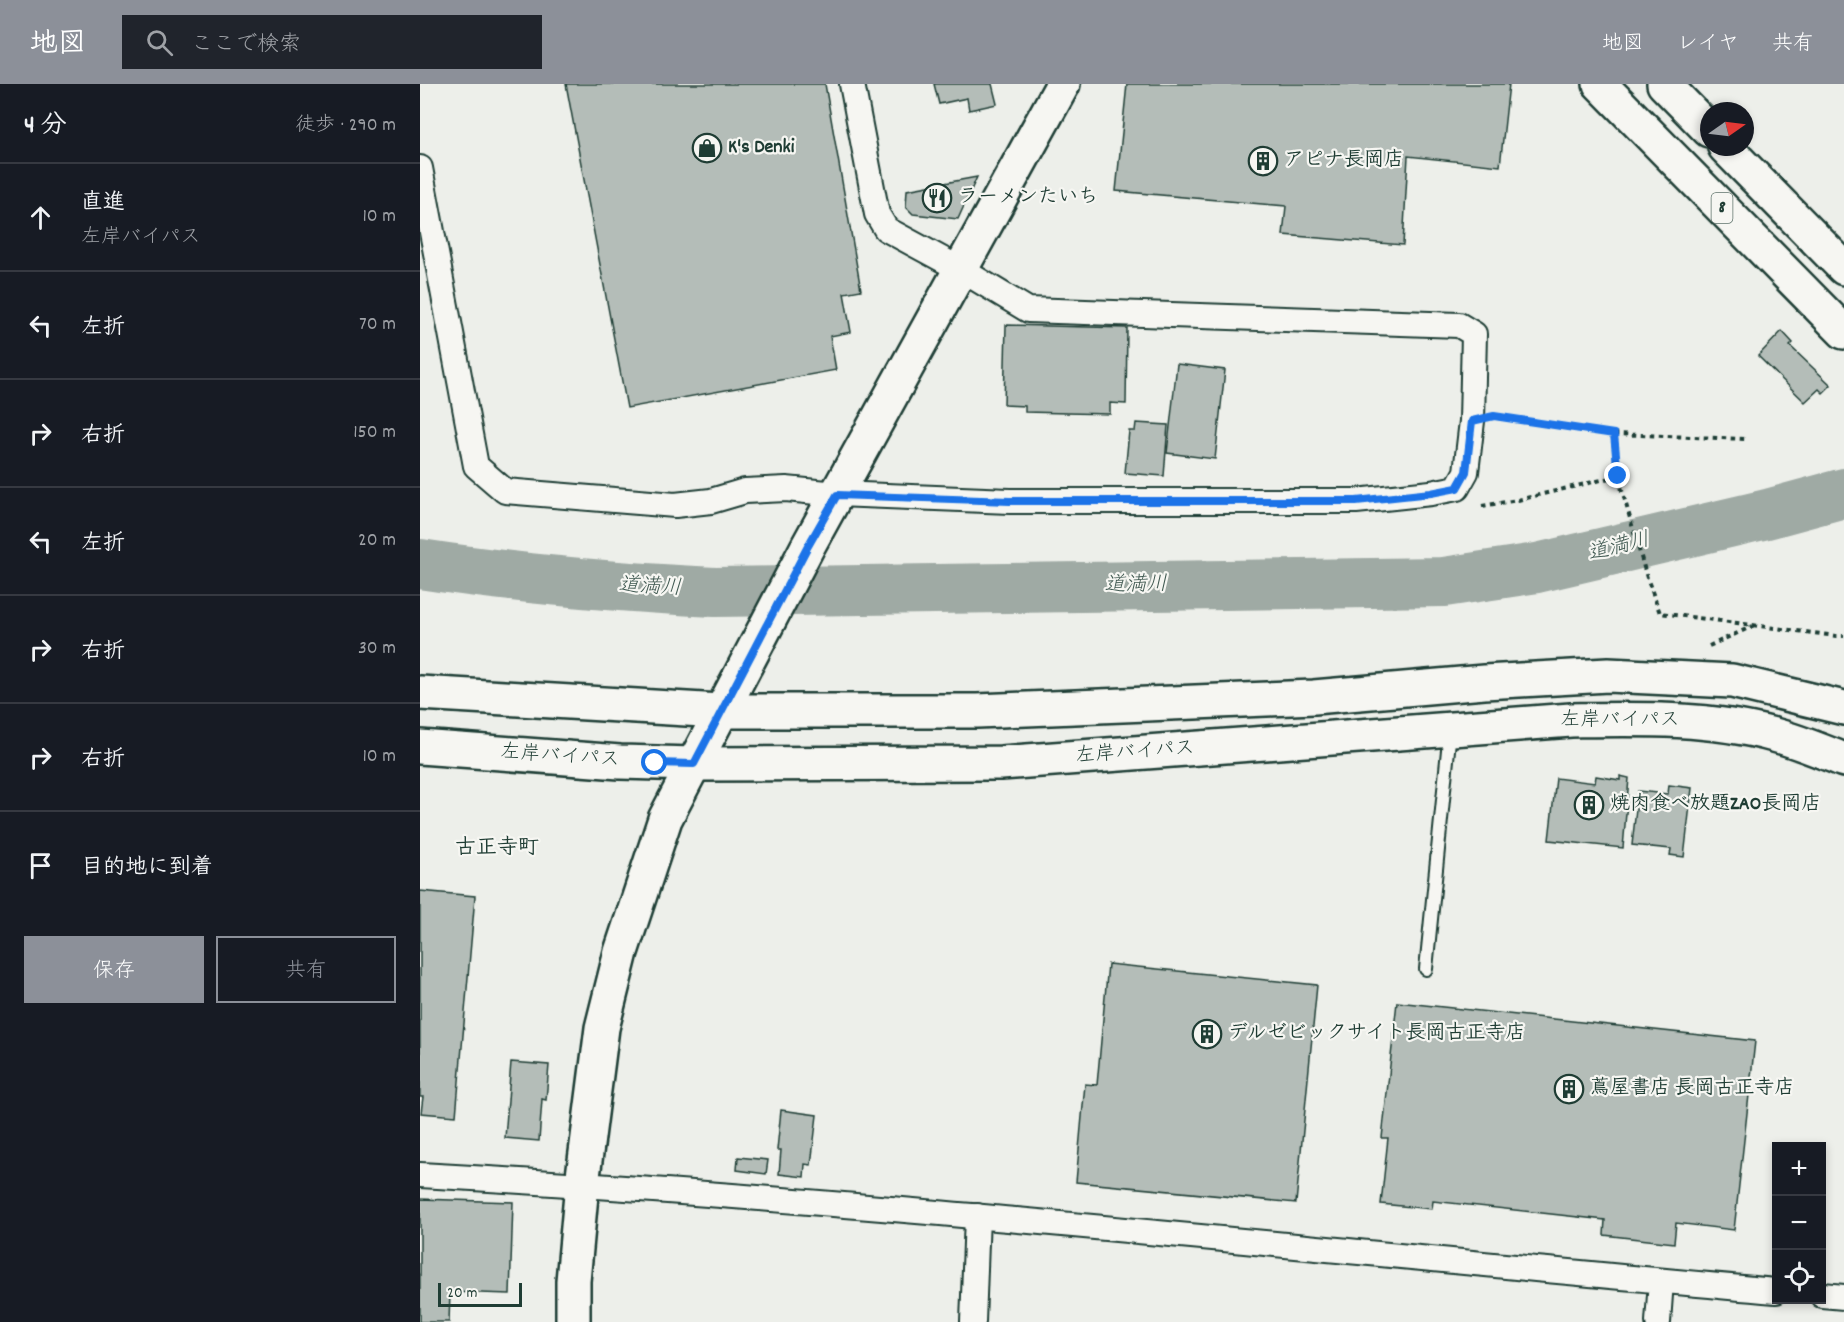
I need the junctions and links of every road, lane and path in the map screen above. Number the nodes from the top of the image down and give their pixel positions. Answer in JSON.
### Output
{"nodes":[{"id":1,"x":852,"y":84,"type":"edge"},
{"id":2,"x":1063,"y":84,"type":"edge"},
{"id":3,"x":1600,"y":84,"type":"edge"},
{"id":4,"x":1664,"y":84,"type":"edge"},
{"id":5,"x":1700,"y":121,"type":"edge"},
{"id":6,"x":1734,"y":156,"type":"edge"},
{"id":7,"x":420,"y":168,"type":"edge"},
{"id":8,"x":1844,"y":268,"type":"edge"},
{"id":9,"x":960,"y":269,"type":"junction"},
{"id":10,"x":1844,"y":332,"type":"edge"},
{"id":11,"x":1472,"y":421,"type":"junction"},
{"id":12,"x":1614,"y":434,"type":"junction"},
{"id":13,"x":1745,"y":439,"type":"dead end"},
{"id":14,"x":1618,"y":476,"type":"junction"},
{"id":15,"x":837,"y":495,"type":"junction"},
{"id":16,"x":1482,"y":506,"type":"dead end"},
{"id":17,"x":1754,"y":626,"type":"junction"},
{"id":18,"x":1844,"y":636,"type":"edge"},
{"id":19,"x":1709,"y":646,"type":"dead end"},
{"id":20,"x":420,"y":693,"type":"edge"},
{"id":21,"x":1314,"y":697,"type":"junction"},
{"id":22,"x":1844,"y":708,"type":"edge"},
{"id":23,"x":720,"y":711,"type":"junction"},
{"id":24,"x":1450,"y":728,"type":"junction"},
{"id":25,"x":420,"y":747,"type":"edge"},
{"id":26,"x":1844,"y":760,"type":"edge"},
{"id":27,"x":694,"y":764,"type":"junction"},
{"id":28,"x":1426,"y":969,"type":"dead end"},
{"id":29,"x":420,"y":1175,"type":"edge"},
{"id":30,"x":582,"y":1184,"type":"junction"},
{"id":31,"x":977,"y":1216,"type":"junction"},
{"id":32,"x":1661,"y":1281,"type":"junction"},
{"id":33,"x":1772,"y":1291,"type":"edge"},
{"id":34,"x":1826,"y":1295,"type":"edge"},
{"id":35,"x":1844,"y":1297,"type":"edge"},
{"id":36,"x":573,"y":1322,"type":"edge"},
{"id":37,"x":974,"y":1322,"type":"edge"},
{"id":38,"x":1658,"y":1322,"type":"edge"}],
"edges":[{"from":1,"to":9,"type":"street"},
{"from":2,"to":9,"type":"main road"},
{"from":3,"to":10,"type":"main road","number":"8"},
{"from":4,"to":5,"type":"main road"},
{"from":6,"to":8,"type":"main road","number":"8"},
{"from":7,"to":15,"type":"street"},
{"from":9,"to":11,"type":"street"},
{"from":9,"to":15,"type":"main road"},
{"from":11,"to":12,"type":"path"},
{"from":11,"to":15,"type":"street"},
{"from":12,"to":13,"type":"path"},
{"from":12,"to":14,"type":"path"},
{"from":14,"to":16,"type":"path"},
{"from":14,"to":17,"type":"path"},
{"from":15,"to":23,"type":"main road"},
{"from":17,"to":18,"type":"path"},
{"from":17,"to":19,"type":"path"},
{"from":20,"to":23,"type":"main road"},
{"from":21,"to":22,"type":"main road"},
{"from":21,"to":23,"type":"main road"},
{"from":21,"to":24,"type":"main road"},
{"from":23,"to":27,"type":"main road"},
{"from":24,"to":26,"type":"main road","name":"左岸バイパス"},
{"from":24,"to":27,"type":"main road","name":"左岸バイパス"},
{"from":24,"to":28,"type":"lane"},
{"from":25,"to":27,"type":"main road","name":"左岸バイパス"},
{"from":27,"to":30,"type":"main road"},
{"from":29,"to":30,"type":"street"},
{"from":30,"to":31,"type":"street"},
{"from":30,"to":36,"type":"main road"},
{"from":31,"to":32,"type":"street"},
{"from":31,"to":37,"type":"street"},
{"from":32,"to":33,"type":"street"},
{"from":32,"to":38,"type":"street"},
{"from":34,"to":35,"type":"street"}]}
